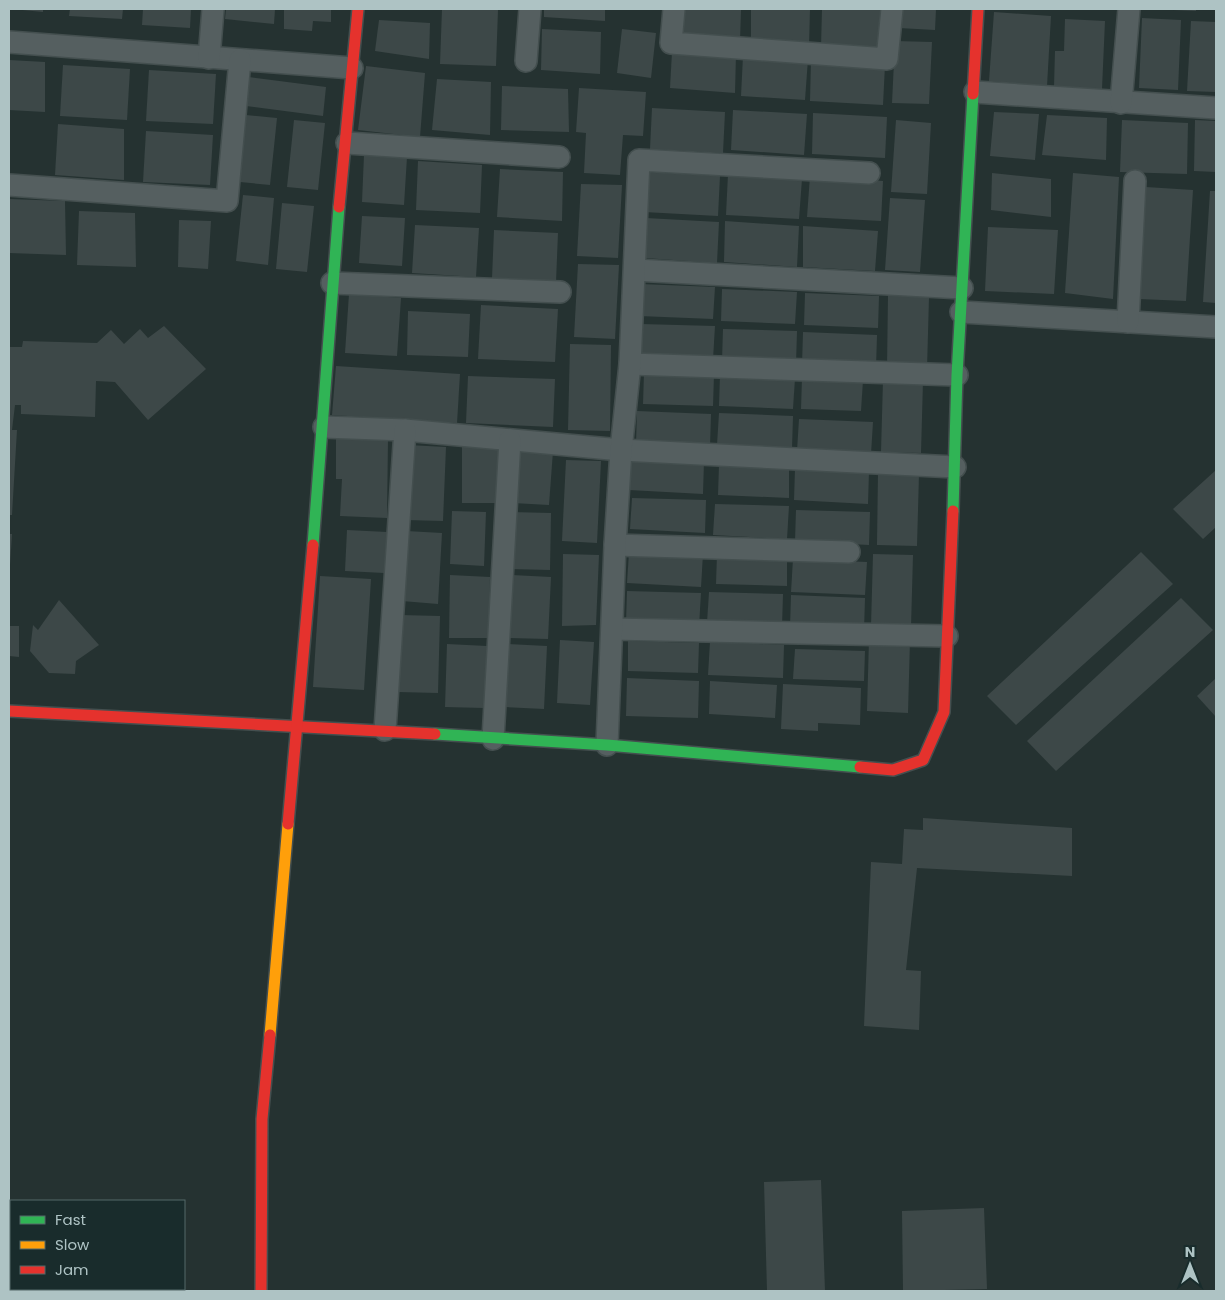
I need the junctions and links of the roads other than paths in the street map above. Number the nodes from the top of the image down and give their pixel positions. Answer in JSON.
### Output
{"nodes":[{"id":1,"x":213,"y":9,"type":"edge"},
{"id":2,"x":358,"y":9,"type":"edge"},
{"id":3,"x":530,"y":9,"type":"edge"},
{"id":4,"x":674,"y":9,"type":"edge"},
{"id":5,"x":892,"y":9,"type":"edge"},
{"id":6,"x":978,"y":9,"type":"edge"},
{"id":7,"x":1129,"y":9,"type":"edge"},
{"id":8,"x":9,"y":42,"type":"edge"},
{"id":9,"x":209,"y":58,"type":"junction"},
{"id":10,"x":240,"y":60,"type":"junction"},
{"id":11,"x":526,"y":61,"type":"dead end"},
{"id":12,"x":352,"y":68,"type":"junction"},
{"id":13,"x":975,"y":92,"type":"junction"},
{"id":14,"x":1121,"y":103,"type":"junction"},
{"id":15,"x":1216,"y":108,"type":"edge"},
{"id":16,"x":347,"y":143,"type":"junction"},
{"id":17,"x":559,"y":157,"type":"dead end"},
{"id":18,"x":869,"y":173,"type":"dead end"},
{"id":19,"x":1134,"y":181,"type":"dead end"},
{"id":20,"x":9,"y":185,"type":"edge"},
{"id":21,"x":635,"y":270,"type":"junction"},
{"id":22,"x":332,"y":282,"type":"junction"},
{"id":23,"x":962,"y":288,"type":"junction"},
{"id":24,"x":560,"y":292,"type":"dead end"},
{"id":25,"x":961,"y":312,"type":"junction"},
{"id":26,"x":1128,"y":322,"type":"junction"},
{"id":27,"x":1216,"y":327,"type":"edge"},
{"id":28,"x":630,"y":364,"type":"junction"},
{"id":29,"x":957,"y":375,"type":"junction"},
{"id":30,"x":324,"y":427,"type":"junction"},
{"id":31,"x":405,"y":430,"type":"junction"},
{"id":32,"x":510,"y":440,"type":"junction"},
{"id":33,"x":621,"y":450,"type":"junction"},
{"id":34,"x":955,"y":467,"type":"junction"},
{"id":35,"x":615,"y":545,"type":"junction"},
{"id":36,"x":849,"y":552,"type":"dead end"},
{"id":37,"x":612,"y":629,"type":"junction"},
{"id":38,"x":947,"y":636,"type":"junction"},
{"id":39,"x":9,"y":711,"type":"edge"},
{"id":40,"x":296,"y":725,"type":"junction"},
{"id":41,"x":385,"y":730,"type":"junction"},
{"id":42,"x":493,"y":739,"type":"junction"},
{"id":43,"x":607,"y":744,"type":"junction"},
{"id":44,"x":261,"y":1291,"type":"edge"}],
"edges":[{"from":1,"to":9,"type":"street"},
{"from":2,"to":12,"type":"street"},
{"from":3,"to":11,"type":"street"},
{"from":4,"to":5,"type":"street"},
{"from":6,"to":13,"type":"street"},
{"from":7,"to":14,"type":"street"},
{"from":8,"to":9,"type":"street"},
{"from":9,"to":10,"type":"street"},
{"from":10,"to":12,"type":"street"},
{"from":10,"to":20,"type":"street"},
{"from":12,"to":16,"type":"street"},
{"from":13,"to":14,"type":"street"},
{"from":13,"to":23,"type":"street"},
{"from":14,"to":15,"type":"street"},
{"from":16,"to":17,"type":"street"},
{"from":16,"to":22,"type":"street"},
{"from":18,"to":21,"type":"street"},
{"from":19,"to":26,"type":"street"},
{"from":21,"to":23,"type":"street"},
{"from":21,"to":28,"type":"street"},
{"from":22,"to":24,"type":"street"},
{"from":22,"to":30,"type":"street"},
{"from":23,"to":25,"type":"street"},
{"from":25,"to":26,"type":"street"},
{"from":25,"to":29,"type":"street"},
{"from":26,"to":27,"type":"street"},
{"from":28,"to":29,"type":"street"},
{"from":28,"to":33,"type":"street"},
{"from":29,"to":34,"type":"street"},
{"from":30,"to":31,"type":"street"},
{"from":30,"to":40,"type":"street"},
{"from":31,"to":32,"type":"street"},
{"from":31,"to":41,"type":"street"},
{"from":32,"to":33,"type":"street"},
{"from":32,"to":42,"type":"street"},
{"from":33,"to":34,"type":"street"},
{"from":33,"to":35,"type":"street"},
{"from":34,"to":38,"type":"street"},
{"from":35,"to":36,"type":"street"},
{"from":35,"to":37,"type":"street"},
{"from":37,"to":38,"type":"street"},
{"from":37,"to":43,"type":"street"},
{"from":38,"to":43,"type":"street"},
{"from":39,"to":40,"type":"street"},
{"from":40,"to":41,"type":"street"},
{"from":40,"to":44,"type":"street"},
{"from":41,"to":42,"type":"street"},
{"from":42,"to":43,"type":"street"}]}
